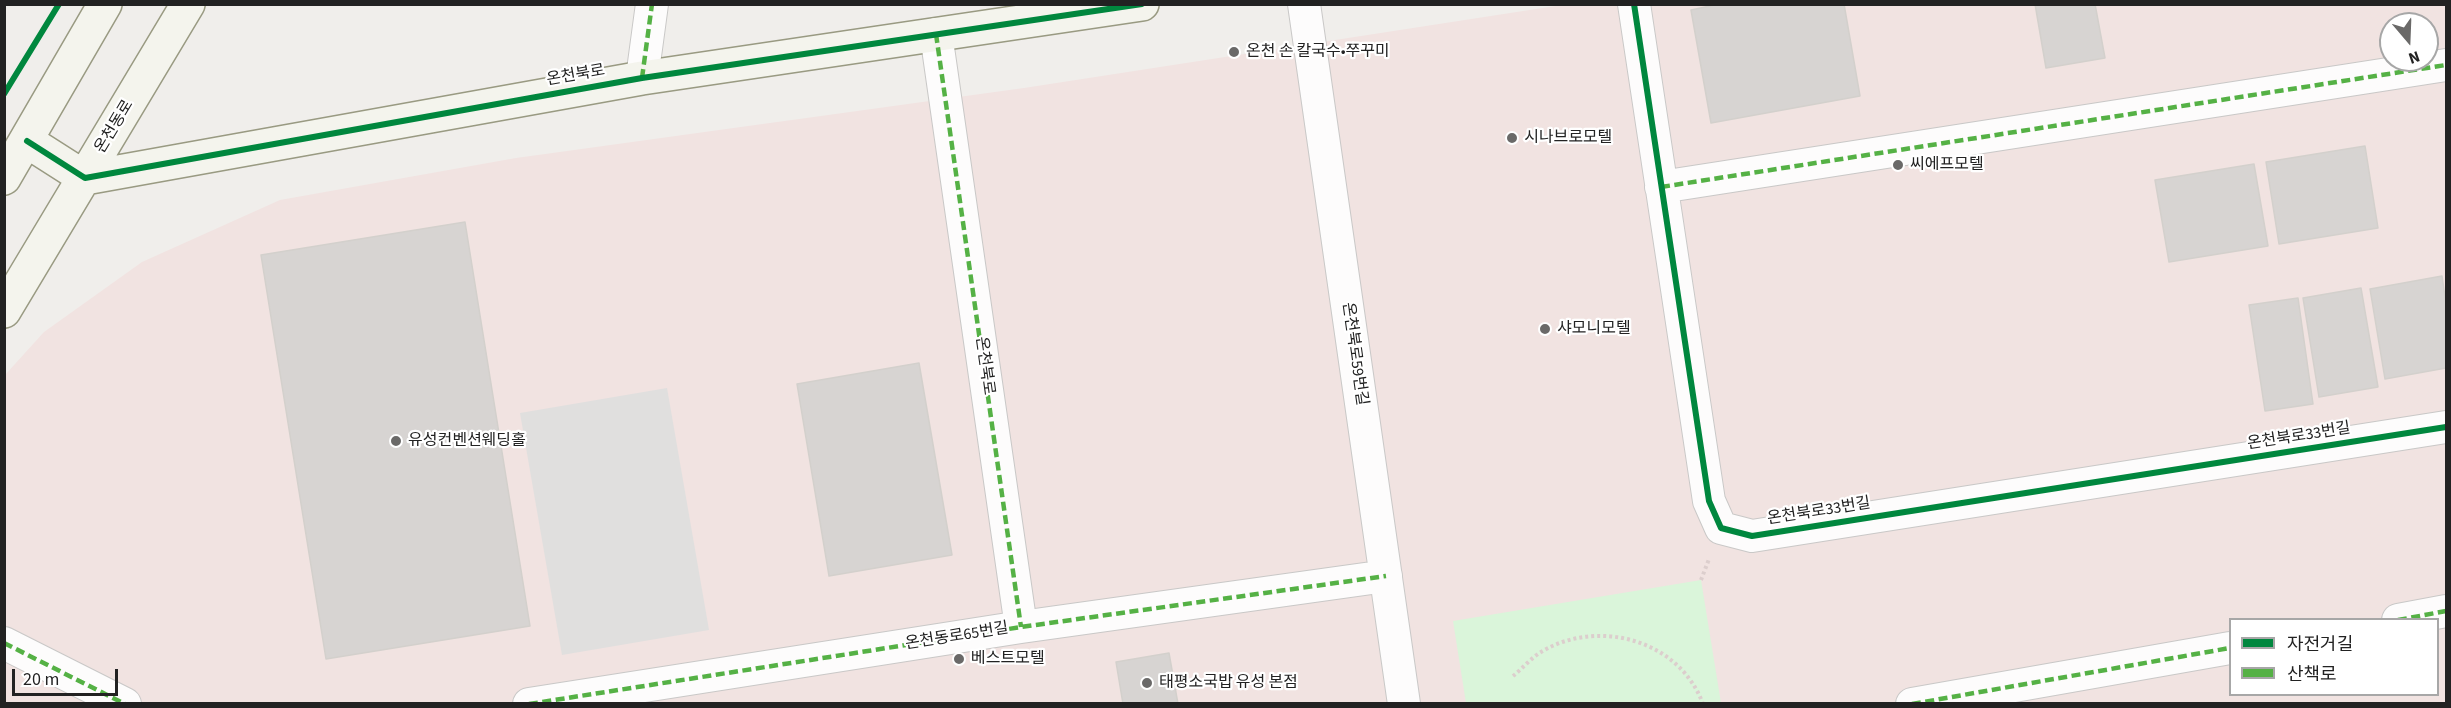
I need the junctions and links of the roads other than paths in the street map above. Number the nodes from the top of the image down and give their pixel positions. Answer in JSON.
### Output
{"nodes":[{"id":1,"x":105,"y":4,"type":"edge"},
{"id":2,"x":188,"y":4,"type":"edge"},
{"id":3,"x":652,"y":4,"type":"edge"},
{"id":4,"x":1142,"y":4,"type":"edge"},
{"id":5,"x":1304,"y":4,"type":"edge"},
{"id":6,"x":1634,"y":4,"type":"edge"},
{"id":7,"x":936,"y":34,"type":"junction"},
{"id":8,"x":2446,"y":65,"type":"edge"},
{"id":9,"x":642,"y":78,"type":"junction"},
{"id":10,"x":27,"y":141,"type":"junction"},
{"id":11,"x":4,"y":178,"type":"edge"},
{"id":12,"x":85,"y":178,"type":"junction"},
{"id":13,"x":1661,"y":187,"type":"junction"},
{"id":14,"x":4,"y":311,"type":"edge"},
{"id":15,"x":2446,"y":427,"type":"edge"},
{"id":16,"x":1386,"y":576,"type":"junction"},
{"id":17,"x":2446,"y":611,"type":"edge"},
{"id":18,"x":2409,"y":618,"type":"edge"},
{"id":19,"x":1021,"y":627,"type":"junction"},
{"id":20,"x":4,"y":643,"type":"edge"},
{"id":21,"x":2229,"y":648,"type":"edge"},
{"id":22,"x":125,"y":704,"type":"edge"},
{"id":23,"x":529,"y":704,"type":"edge"},
{"id":24,"x":1404,"y":704,"type":"edge"},
{"id":25,"x":1912,"y":704,"type":"edge"}],
"edges":[{"from":1,"to":10,"type":"street"},
{"from":2,"to":12,"type":"street","name":"온천동로"},
{"from":3,"to":9,"type":"street"},
{"from":4,"to":7,"type":"street","name":"온천북로"},
{"from":5,"to":16,"type":"street","name":"온천북로59번길"},
{"from":6,"to":13,"type":"street","name":"온천북로33번길"},
{"from":7,"to":9,"type":"street","name":"온천북로"},
{"from":7,"to":19,"type":"street","name":"온천북로"},
{"from":8,"to":13,"type":"street"},
{"from":9,"to":12,"type":"street","name":"온천북로"},
{"from":10,"to":11,"type":"street"},
{"from":10,"to":12,"type":"street"},
{"from":12,"to":14,"type":"street","name":"온천동로"},
{"from":13,"to":15,"type":"street","name":"온천북로33번길"},
{"from":16,"to":19,"type":"street","name":"온천동로65번길"},
{"from":16,"to":24,"type":"street","name":"온천북로59번길"},
{"from":17,"to":18,"type":"street"},
{"from":19,"to":23,"type":"street","name":"온천동로65번길"},
{"from":20,"to":22,"type":"street"},
{"from":21,"to":25,"type":"street"}]}
